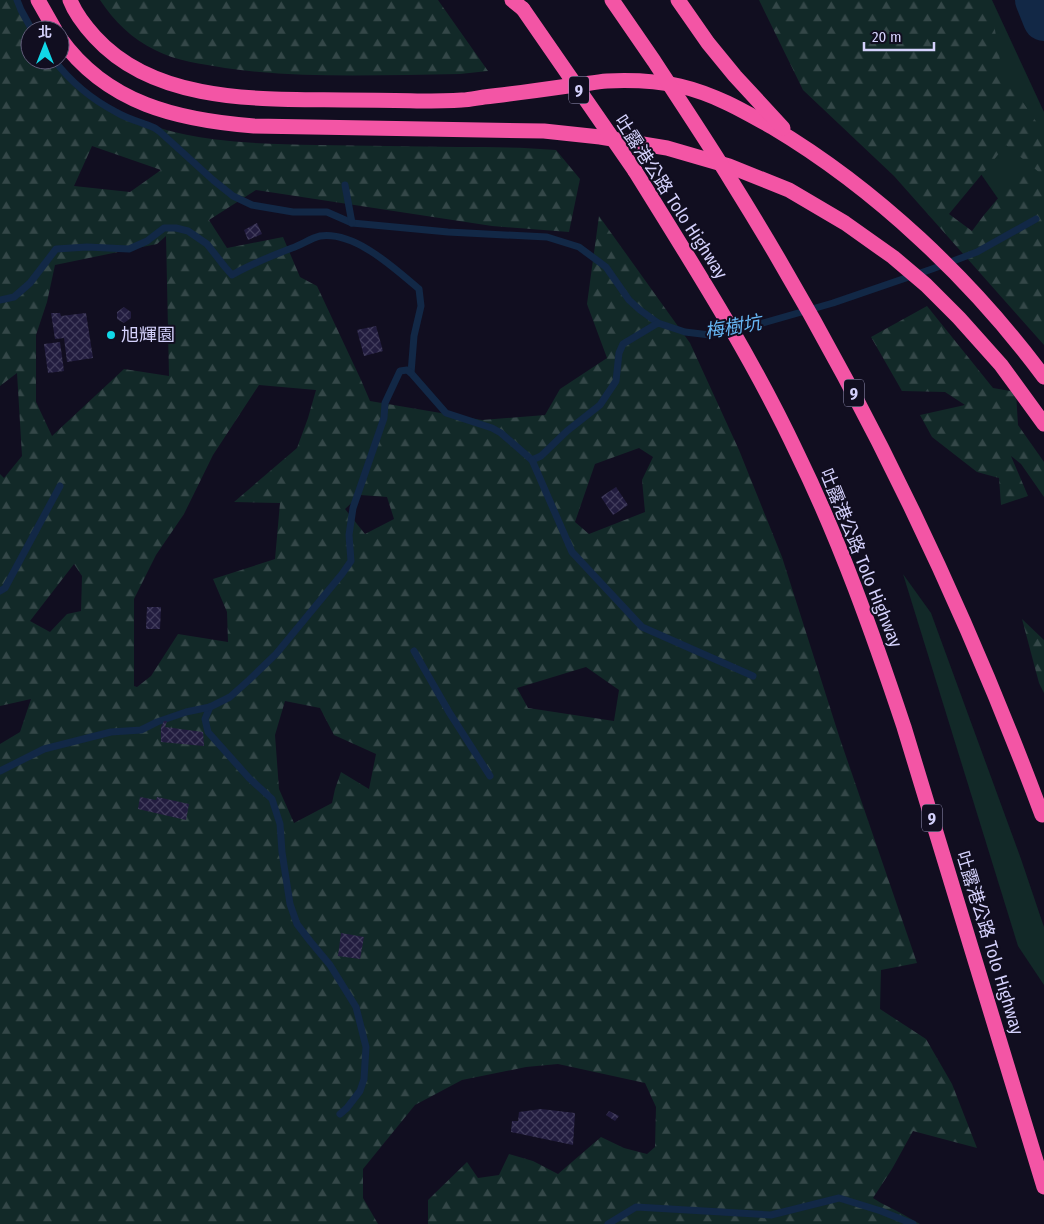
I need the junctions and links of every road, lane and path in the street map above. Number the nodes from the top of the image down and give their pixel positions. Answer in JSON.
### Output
{"nodes":[{"id":1,"x":38,"y":0,"type":"edge"},
{"id":2,"x":70,"y":0,"type":"edge"},
{"id":3,"x":612,"y":0,"type":"edge"},
{"id":4,"x":678,"y":0,"type":"edge"},
{"id":5,"x":517,"y":3,"type":"edge"},
{"id":6,"x":49,"y":20,"type":"edge"},
{"id":7,"x":70,"y":50,"type":"edge"},
{"id":8,"x":796,"y":141,"type":"junction"},
{"id":9,"x":1044,"y":377,"type":"edge"},
{"id":10,"x":1044,"y":424,"type":"edge"},
{"id":11,"x":1043,"y":818,"type":"edge"},
{"id":12,"x":1044,"y":1187,"type":"edge"}],
"edges":[{"from":1,"to":6,"type":"highway"},
{"from":2,"to":8,"type":"highway"},
{"from":3,"to":11,"type":"highway","number":"9","bridge":true},
{"from":4,"to":8,"type":"highway"},
{"from":5,"to":12,"type":"highway","name":"吐露港公路 Tolo Highway","number":"9","bridge":true},
{"from":7,"to":10,"type":"highway"},
{"from":8,"to":9,"type":"highway"}]}
